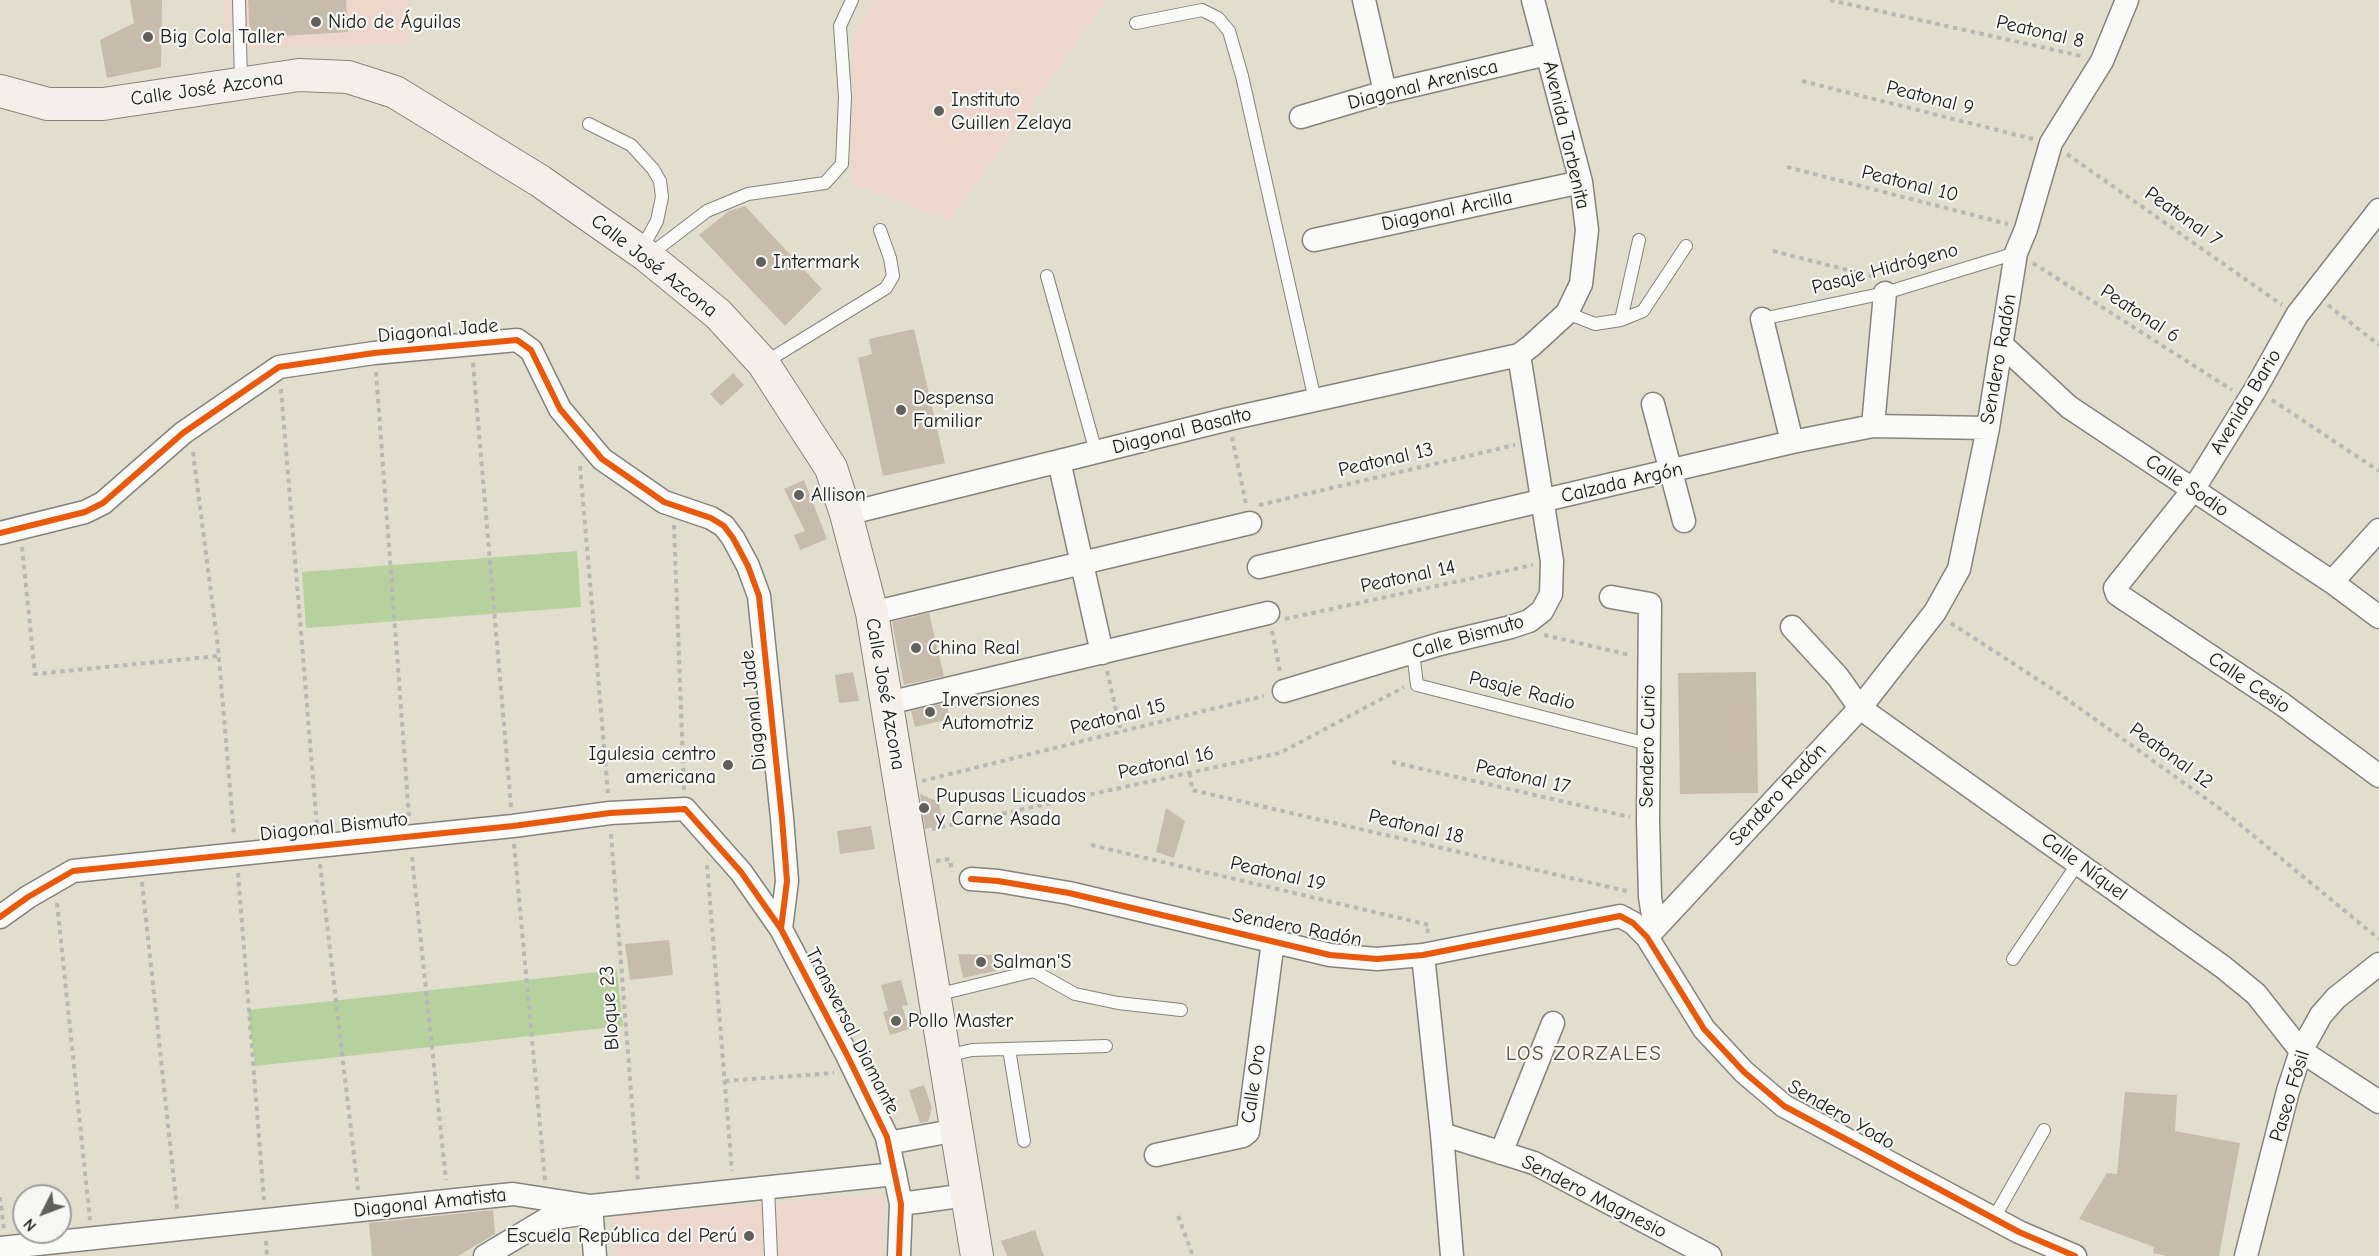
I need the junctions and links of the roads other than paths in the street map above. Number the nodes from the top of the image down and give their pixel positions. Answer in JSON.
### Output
{"nodes":[{"id":1,"x":239,"y":0,"type":"edge"},
{"id":2,"x":852,"y":0,"type":"edge"},
{"id":3,"x":1364,"y":0,"type":"edge"},
{"id":4,"x":1533,"y":0,"type":"edge"},
{"id":5,"x":2127,"y":0,"type":"edge"},
{"id":6,"x":1136,"y":24,"type":"dead end"},
{"id":7,"x":1546,"y":54,"type":"junction"},
{"id":8,"x":241,"y":83,"type":"junction"},
{"id":9,"x":1386,"y":92,"type":"junction"},
{"id":10,"x":10,"y":97,"type":"edge"},
{"id":11,"x":1301,"y":117,"type":"dead end"},
{"id":12,"x":589,"y":124,"type":"dead end"},
{"id":13,"x":1581,"y":182,"type":"junction"},
{"id":14,"x":2379,"y":210,"type":"edge"},
{"id":15,"x":880,"y":231,"type":"dead end"},
{"id":16,"x":1314,"y":240,"type":"dead end"},
{"id":17,"x":1639,"y":240,"type":"dead end"},
{"id":18,"x":1686,"y":246,"type":"dead end"},
{"id":19,"x":2016,"y":252,"type":"junction"},
{"id":20,"x":644,"y":253,"type":"junction"},
{"id":21,"x":1047,"y":276,"type":"dead end"},
{"id":22,"x":1885,"y":292,"type":"junction"},
{"id":23,"x":1567,"y":313,"type":"junction"},
{"id":24,"x":1762,"y":319,"type":"joint"},
{"id":25,"x":1621,"y":320,"type":"junction"},
{"id":26,"x":2002,"y":345,"type":"junction"},
{"id":27,"x":1519,"y":355,"type":"junction"},
{"id":28,"x":763,"y":363,"type":"junction"},
{"id":29,"x":1315,"y":400,"type":"junction"},
{"id":30,"x":1653,"y":404,"type":"dead end"},
{"id":31,"x":1873,"y":426,"type":"junction"},
{"id":32,"x":1988,"y":428,"type":"junction"},
{"id":33,"x":1792,"y":442,"type":"junction"},
{"id":34,"x":1096,"y":452,"type":"junction"},
{"id":35,"x":1059,"y":461,"type":"junction"},
{"id":36,"x":1671,"y":472,"type":"junction"},
{"id":37,"x":2193,"y":490,"type":"junction"},
{"id":38,"x":1542,"y":501,"type":"junction"},
{"id":39,"x":846,"y":513,"type":"junction"},
{"id":40,"x":1254,"y":514,"type":"road end"},
{"id":41,"x":1684,"y":520,"type":"dead end"},
{"id":42,"x":2379,"y":530,"type":"edge"},
{"id":43,"x":10,"y":531,"type":"edge"},
{"id":44,"x":1082,"y":563,"type":"junction"},
{"id":45,"x":1259,"y":567,"type":"dead end"},
{"id":46,"x":2332,"y":582,"type":"junction"},
{"id":47,"x":2117,"y":594,"type":"joint"},
{"id":48,"x":1611,"y":597,"type":"dead end"},
{"id":49,"x":872,"y":613,"type":"junction"},
{"id":50,"x":1275,"y":616,"type":"road end"},
{"id":51,"x":2379,"y":617,"type":"edge"},
{"id":52,"x":1792,"y":627,"type":"dead end"},
{"id":53,"x":1413,"y":652,"type":"junction"},
{"id":54,"x":1102,"y":653,"type":"junction"},
{"id":55,"x":1284,"y":691,"type":"road end"},
{"id":56,"x":888,"y":703,"type":"junction"},
{"id":57,"x":1860,"y":708,"type":"junction"},
{"id":58,"x":1648,"y":744,"type":"junction"},
{"id":59,"x":2379,"y":776,"type":"edge"},
{"id":60,"x":685,"y":809,"type":"joint"},
{"id":61,"x":2078,"y":863,"type":"junction"},
{"id":62,"x":971,"y":879,"type":"dead end"},
{"id":63,"x":0,"y":917,"type":"edge"},
{"id":64,"x":781,"y":929,"type":"junction"},
{"id":65,"x":1651,"y":932,"type":"junction"},
{"id":66,"x":1273,"y":941,"type":"junction"},
{"id":67,"x":1423,"y":955,"type":"junction"},
{"id":68,"x":2013,"y":958,"type":"dead end"},
{"id":69,"x":2379,"y":964,"type":"edge"},
{"id":70,"x":934,"y":995,"type":"junction"},
{"id":71,"x":1181,"y":1010,"type":"dead end"},
{"id":72,"x":1553,"y":1023,"type":"dead end"},
{"id":73,"x":1106,"y":1046,"type":"dead end"},
{"id":74,"x":1009,"y":1049,"type":"junction"},
{"id":75,"x":2301,"y":1051,"type":"junction"},
{"id":76,"x":945,"y":1056,"type":"junction"},
{"id":77,"x":2379,"y":1102,"type":"edge"},
{"id":78,"x":957,"y":1130,"type":"junction"},
{"id":79,"x":2044,"y":1130,"type":"dead end"},
{"id":80,"x":1442,"y":1134,"type":"junction"},
{"id":81,"x":1024,"y":1142,"type":"dead end"},
{"id":82,"x":888,"y":1143,"type":"junction"},
{"id":83,"x":1501,"y":1153,"type":"junction"},
{"id":84,"x":1156,"y":1155,"type":"dead end"},
{"id":85,"x":895,"y":1174,"type":"junction"},
{"id":86,"x":768,"y":1187,"type":"junction"},
{"id":87,"x":967,"y":1195,"type":"junction"},
{"id":88,"x":901,"y":1204,"type":"junction"},
{"id":89,"x":591,"y":1209,"type":"junction"},
{"id":90,"x":1994,"y":1218,"type":"junction"},
{"id":91,"x":3,"y":1247,"type":"edge"},
{"id":92,"x":485,"y":1256,"type":"edge"},
{"id":93,"x":595,"y":1256,"type":"edge"},
{"id":94,"x":771,"y":1256,"type":"edge"},
{"id":95,"x":899,"y":1256,"type":"edge"},
{"id":96,"x":977,"y":1256,"type":"edge"},
{"id":97,"x":1452,"y":1256,"type":"edge"},
{"id":98,"x":1710,"y":1256,"type":"edge"},
{"id":99,"x":2075,"y":1256,"type":"edge"},
{"id":100,"x":2246,"y":1256,"type":"edge"}],
"edges":[{"from":1,"to":8,"type":"lane"},
{"from":2,"to":20,"type":"lane"},
{"from":3,"to":9,"type":"street"},
{"from":4,"to":7,"type":"street","name":"Avenida Torbenita"},
{"from":5,"to":19,"type":"street","name":"Sendero Radón"},
{"from":6,"to":29,"type":"lane"},
{"from":7,"to":9,"type":"street","name":"Diagonal Arenisca"},
{"from":7,"to":13,"type":"street","name":"Avenida Torbenita"},
{"from":8,"to":10,"type":"main road","name":"Calle José Azcona"},
{"from":8,"to":20,"type":"main road","name":"Calle José Azcona"},
{"from":9,"to":11,"type":"street","name":"Diagonal Arenisca"},
{"from":12,"to":20,"type":"lane"},
{"from":13,"to":16,"type":"street","name":"Diagonal Arcilla"},
{"from":13,"to":23,"type":"street","name":"Avenida Torbenita"},
{"from":14,"to":37,"type":"street","name":"Avenida Bario"},
{"from":15,"to":28,"type":"lane"},
{"from":17,"to":25,"type":"lane"},
{"from":18,"to":25,"type":"lane"},
{"from":19,"to":22,"type":"lane","name":"Pasaje Hidrógeno"},
{"from":19,"to":26,"type":"street","name":"Sendero Radón"},
{"from":20,"to":28,"type":"main road","name":"Calle José Azcona"},
{"from":21,"to":34,"type":"lane"},
{"from":22,"to":24,"type":"lane","name":"Pasaje Hidrógeno"},
{"from":22,"to":31,"type":"street"},
{"from":23,"to":25,"type":"lane"},
{"from":23,"to":27,"type":"street","name":"Avenida Torbenita"},
{"from":24,"to":33,"type":"street"},
{"from":26,"to":32,"type":"street","name":"Sendero Radón"},
{"from":26,"to":37,"type":"street","name":"Calle Sodio"},
{"from":27,"to":29,"type":"street","name":"Diagonal Basalto"},
{"from":27,"to":38,"type":"street","name":"Calle Bismuto"},
{"from":28,"to":39,"type":"main road","name":"Calle José Azcona"},
{"from":29,"to":34,"type":"street","name":"Diagonal Basalto"},
{"from":30,"to":36,"type":"street"},
{"from":31,"to":32,"type":"street","name":"Calzada Argón"},
{"from":31,"to":33,"type":"street","name":"Calzada Argón"},
{"from":32,"to":57,"type":"street","name":"Sendero Radón"},
{"from":33,"to":36,"type":"street","name":"Calzada Argón"},
{"from":34,"to":35,"type":"street","name":"Diagonal Basalto"},
{"from":35,"to":39,"type":"street","name":"Diagonal Basalto"},
{"from":35,"to":44,"type":"street"},
{"from":36,"to":38,"type":"street","name":"Calzada Argón"},
{"from":36,"to":41,"type":"street"},
{"from":37,"to":46,"type":"street","name":"Calle Sodio"},
{"from":37,"to":47,"type":"street","name":"Avenida Bario"},
{"from":38,"to":45,"type":"street","name":"Calzada Argón"},
{"from":38,"to":53,"type":"street","name":"Calle Bismuto"},
{"from":39,"to":49,"type":"main road","name":"Calle José Azcona"},
{"from":40,"to":44,"type":"street"},
{"from":42,"to":46,"type":"street"},
{"from":43,"to":64,"type":"street","name":"Diagonal Jade"},
{"from":44,"to":49,"type":"street"},
{"from":44,"to":54,"type":"street"},
{"from":46,"to":51,"type":"street","name":"Calle Sodio"},
{"from":47,"to":59,"type":"street","name":"Calle Cesio"},
{"from":48,"to":58,"type":"street","name":"Sendero Curio"},
{"from":49,"to":56,"type":"main road","name":"Calle José Azcona"},
{"from":50,"to":54,"type":"street"},
{"from":52,"to":57,"type":"street","name":"Calle Níquel"},
{"from":53,"to":55,"type":"street","name":"Calle Bismuto"},
{"from":53,"to":58,"type":"lane","name":"Pasaje Radio"},
{"from":54,"to":56,"type":"street"},
{"from":56,"to":70,"type":"main road","name":"Calle José Azcona"},
{"from":57,"to":61,"type":"street","name":"Calle Níquel"},
{"from":57,"to":65,"type":"street","name":"Sendero Radón"},
{"from":58,"to":65,"type":"street","name":"Sendero Curio"},
{"from":60,"to":63,"type":"street","name":"Diagonal Bismuto"},
{"from":60,"to":64,"type":"street","name":"Transversal Diamante"},
{"from":61,"to":68,"type":"lane"},
{"from":61,"to":75,"type":"street","name":"Calle Níquel"},
{"from":62,"to":66,"type":"street","name":"Sendero Radón"},
{"from":64,"to":82,"type":"street","name":"Transversal Diamante"},
{"from":65,"to":67,"type":"street","name":"Sendero Radón"},
{"from":65,"to":90,"type":"street","name":"Sendero Yodo"},
{"from":66,"to":67,"type":"street","name":"Sendero Radón"},
{"from":66,"to":84,"type":"street","name":"Calle Oro"},
{"from":67,"to":80,"type":"street"},
{"from":69,"to":75,"type":"street","name":"Paseo Fósil"},
{"from":70,"to":71,"type":"lane"},
{"from":70,"to":76,"type":"main road","name":"Calle José Azcona"},
{"from":72,"to":83,"type":"street"},
{"from":73,"to":74,"type":"lane"},
{"from":74,"to":76,"type":"lane"},
{"from":74,"to":81,"type":"lane"},
{"from":75,"to":77,"type":"street","name":"Calle Níquel"},
{"from":75,"to":100,"type":"street","name":"Paseo Fósil"},
{"from":76,"to":78,"type":"main road","name":"Calle José Azcona"},
{"from":78,"to":82,"type":"street"},
{"from":78,"to":87,"type":"main road","name":"Calle José Azcona"},
{"from":79,"to":90,"type":"lane"},
{"from":80,"to":83,"type":"street","name":"Sendero Magnesio"},
{"from":80,"to":97,"type":"street"},
{"from":82,"to":85,"type":"street","name":"Transversal Diamante"},
{"from":83,"to":98,"type":"street","name":"Sendero Magnesio"},
{"from":85,"to":86,"type":"street","name":"Diagonal Amatista"},
{"from":85,"to":88,"type":"street","name":"Transversal Diamante"},
{"from":86,"to":89,"type":"street","name":"Diagonal Amatista"},
{"from":86,"to":94,"type":"lane"},
{"from":87,"to":88,"type":"street"},
{"from":87,"to":96,"type":"main road","name":"Calle José Azcona"},
{"from":88,"to":95,"type":"street","name":"Transversal Diamante"},
{"from":89,"to":91,"type":"street","name":"Diagonal Amatista"},
{"from":89,"to":92,"type":"street"},
{"from":89,"to":93,"type":"street"},
{"from":90,"to":99,"type":"street","name":"Sendero Yodo"}]}
